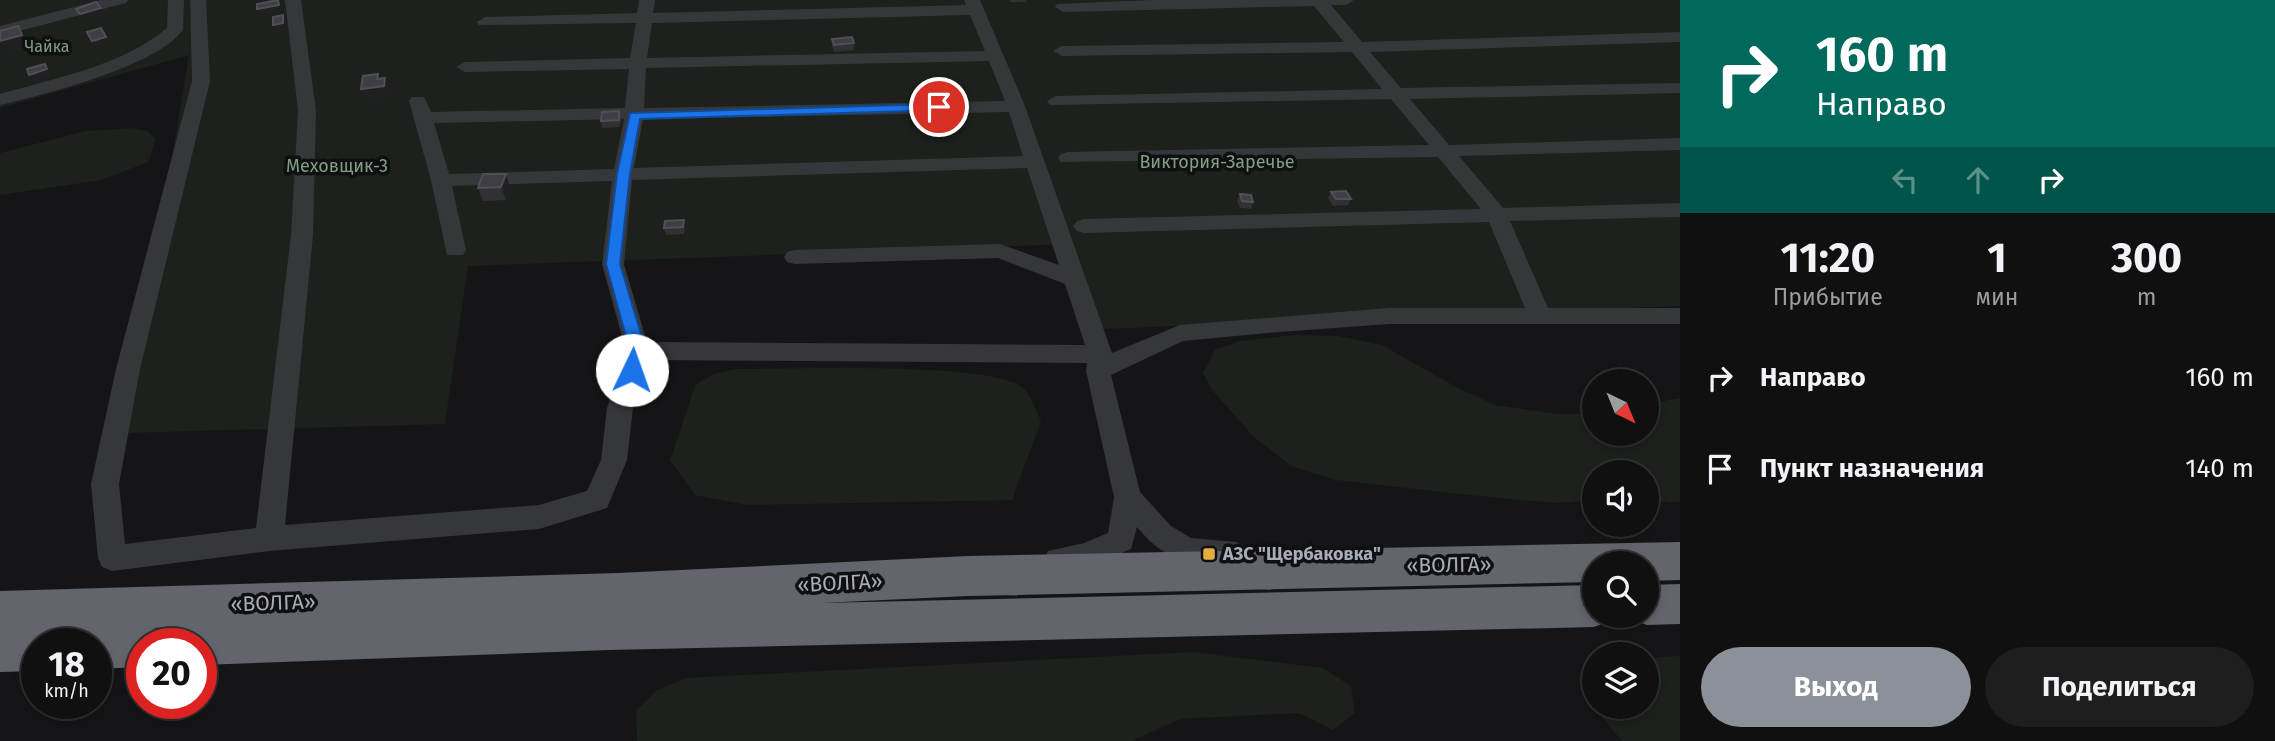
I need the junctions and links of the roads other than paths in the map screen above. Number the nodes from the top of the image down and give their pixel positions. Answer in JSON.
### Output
{"nodes":[{"id":1,"x":120,"y":0,"type":"edge"},
{"id":2,"x":176,"y":0,"type":"edge"},
{"id":3,"x":198,"y":0,"type":"edge"},
{"id":4,"x":293,"y":0,"type":"edge"},
{"id":5,"x":1318,"y":0,"type":"edge"},
{"id":6,"x":1346,"y":0,"type":"edge"},
{"id":7,"x":975,"y":5,"type":"edge"},
{"id":8,"x":1063,"y":7,"type":"dead end"},
{"id":9,"x":645,"y":10,"type":"edge"},
{"id":10,"x":485,"y":22,"type":"dead end"},
{"id":11,"x":0,"y":31,"type":"edge"},
{"id":12,"x":1680,"y":37,"type":"edge"},
{"id":13,"x":1357,"y":47,"type":"junction"},
{"id":14,"x":1062,"y":51,"type":"dead end"},
{"id":15,"x":997,"y":56,"type":"junction"},
{"id":16,"x":638,"y":64,"type":"junction"},
{"id":17,"x":466,"y":67,"type":"dead end"},
{"id":18,"x":1680,"y":88,"type":"edge"},
{"id":19,"x":1395,"y":93,"type":"junction"},
{"id":20,"x":0,"y":100,"type":"edge"},
{"id":21,"x":1056,"y":101,"type":"dead end"},
{"id":22,"x":1016,"y":106,"type":"junction"},
{"id":23,"x":634,"y":116,"type":"junction"},
{"id":24,"x":1680,"y":144,"type":"edge"},
{"id":25,"x":1444,"y":151,"type":"junction"},
{"id":26,"x":1068,"y":158,"type":"dead end"},
{"id":27,"x":1035,"y":162,"type":"junction"},
{"id":28,"x":624,"y":174,"type":"junction"},
{"id":29,"x":441,"y":180,"type":"junction"},
{"id":30,"x":1680,"y":210,"type":"edge"},
{"id":31,"x":1497,"y":215,"type":"junction"},
{"id":32,"x":1084,"y":226,"type":"dead end"},
{"id":33,"x":455,"y":250,"type":"dead end"},
{"id":34,"x":795,"y":257,"type":"dead end"},
{"id":35,"x":1074,"y":279,"type":"junction"},
{"id":36,"x":1540,"y":316,"type":"junction"},
{"id":37,"x":1680,"y":316,"type":"edge"},
{"id":38,"x":638,"y":351,"type":"junction"},
{"id":39,"x":1099,"y":363,"type":"junction"},
{"id":40,"x":1128,"y":498,"type":"junction"},
{"id":41,"x":269,"y":539,"type":"junction"},
{"id":42,"x":1680,"y":561,"type":"edge"},
{"id":43,"x":1330,"y":568,"type":"junction"},
{"id":44,"x":968,"y":576,"type":"junction"},
{"id":45,"x":1680,"y":604,"type":"edge"},
{"id":46,"x":1659,"y":605,"type":"edge"},
{"id":47,"x":1582,"y":606,"type":"edge"},
{"id":48,"x":0,"y":612,"type":"edge"},
{"id":49,"x":217,"y":643,"type":"edge"},
{"id":50,"x":21,"y":649,"type":"edge"},
{"id":51,"x":0,"y":650,"type":"edge"}],
"edges":[{"from":1,"to":11,"type":"street"},
{"from":2,"to":20,"type":"street"},
{"from":3,"to":41,"type":"street"},
{"from":4,"to":41,"type":"street"},
{"from":5,"to":6,"type":"street"},
{"from":5,"to":8,"type":"street"},
{"from":5,"to":13,"type":"street"},
{"from":7,"to":9,"type":"street"},
{"from":7,"to":15,"type":"street"},
{"from":9,"to":10,"type":"street"},
{"from":9,"to":16,"type":"street"},
{"from":12,"to":13,"type":"street"},
{"from":13,"to":14,"type":"street"},
{"from":13,"to":19,"type":"street"},
{"from":15,"to":16,"type":"street"},
{"from":15,"to":22,"type":"street"},
{"from":16,"to":17,"type":"street"},
{"from":16,"to":23,"type":"street"},
{"from":18,"to":19,"type":"street"},
{"from":19,"to":21,"type":"street"},
{"from":19,"to":25,"type":"street"},
{"from":22,"to":23,"type":"street"},
{"from":22,"to":27,"type":"street"},
{"from":23,"to":28,"type":"street"},
{"from":23,"to":29,"type":"street"},
{"from":24,"to":25,"type":"street"},
{"from":25,"to":26,"type":"street"},
{"from":25,"to":31,"type":"street"},
{"from":27,"to":28,"type":"street"},
{"from":27,"to":35,"type":"street"},
{"from":28,"to":29,"type":"street"},
{"from":28,"to":38,"type":"street"},
{"from":29,"to":33,"type":"street"},
{"from":30,"to":31,"type":"street"},
{"from":31,"to":32,"type":"street"},
{"from":31,"to":36,"type":"street"},
{"from":34,"to":35,"type":"street"},
{"from":35,"to":39,"type":"street"},
{"from":36,"to":37,"type":"street"},
{"from":36,"to":39,"type":"street"},
{"from":38,"to":39,"type":"street"},
{"from":38,"to":41,"type":"street"},
{"from":39,"to":40,"type":"street"},
{"from":40,"to":43,"type":"street"},
{"from":40,"to":44,"type":"street"},
{"from":42,"to":43,"type":"highway","name":"«ВОЛГА»"},
{"from":43,"to":44,"type":"highway","name":"«ВОЛГА»"},
{"from":44,"to":48,"type":"highway","name":"«ВОЛГА»"},
{"from":45,"to":46,"type":"highway"},
{"from":47,"to":49,"type":"highway","name":"«ВОЛГА»"},
{"from":50,"to":51,"type":"highway"}]}
